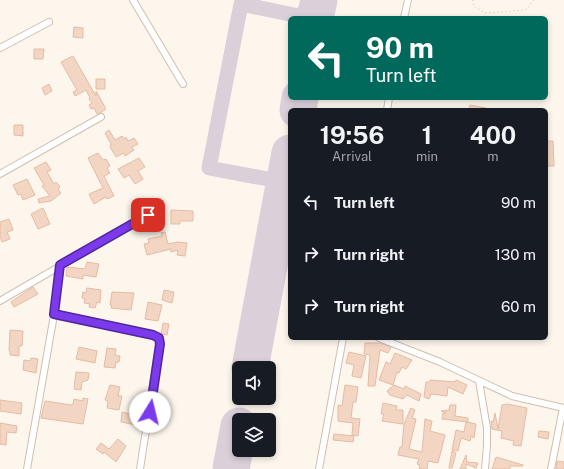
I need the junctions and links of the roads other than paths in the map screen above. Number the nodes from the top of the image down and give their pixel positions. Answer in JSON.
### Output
{"nodes":[{"id":1,"x":132,"y":0,"type":"edge"},
{"id":2,"x":408,"y":0,"type":"edge"},
{"id":3,"x":404,"y":16,"type":"edge"},
{"id":4,"x":49,"y":22,"type":"dead end"},
{"id":5,"x":0,"y":48,"type":"edge"},
{"id":6,"x":183,"y":84,"type":"dead end"},
{"id":7,"x":101,"y":117,"type":"dead end"},
{"id":8,"x":0,"y":174,"type":"edge"},
{"id":9,"x":148,"y":215,"type":"dead end"},
{"id":10,"x":60,"y":265,"type":"junction"},
{"id":11,"x":0,"y":301,"type":"edge"},
{"id":12,"x":54,"y":314,"type":"junction"},
{"id":13,"x":343,"y":340,"type":"edge"},
{"id":14,"x":384,"y":340,"type":"edge"},
{"id":15,"x":479,"y":381,"type":"junction"},
{"id":16,"x":564,"y":408,"type":"edge"},
{"id":17,"x":27,"y":469,"type":"edge"},
{"id":18,"x":140,"y":469,"type":"edge"},
{"id":19,"x":319,"y":469,"type":"edge"},
{"id":20,"x":485,"y":469,"type":"edge"},
{"id":21,"x":551,"y":469,"type":"edge"}],
"edges":[{"from":1,"to":6,"type":"street"},
{"from":2,"to":3,"type":"street"},
{"from":4,"to":5,"type":"street"},
{"from":7,"to":8,"type":"street"},
{"from":9,"to":10,"type":"street"},
{"from":10,"to":11,"type":"street"},
{"from":10,"to":12,"type":"street"},
{"from":12,"to":17,"type":"street"},
{"from":12,"to":18,"type":"street"},
{"from":13,"to":19,"type":"street"},
{"from":14,"to":15,"type":"street"},
{"from":15,"to":16,"type":"street"},
{"from":15,"to":20,"type":"street"},
{"from":16,"to":21,"type":"street"}]}
